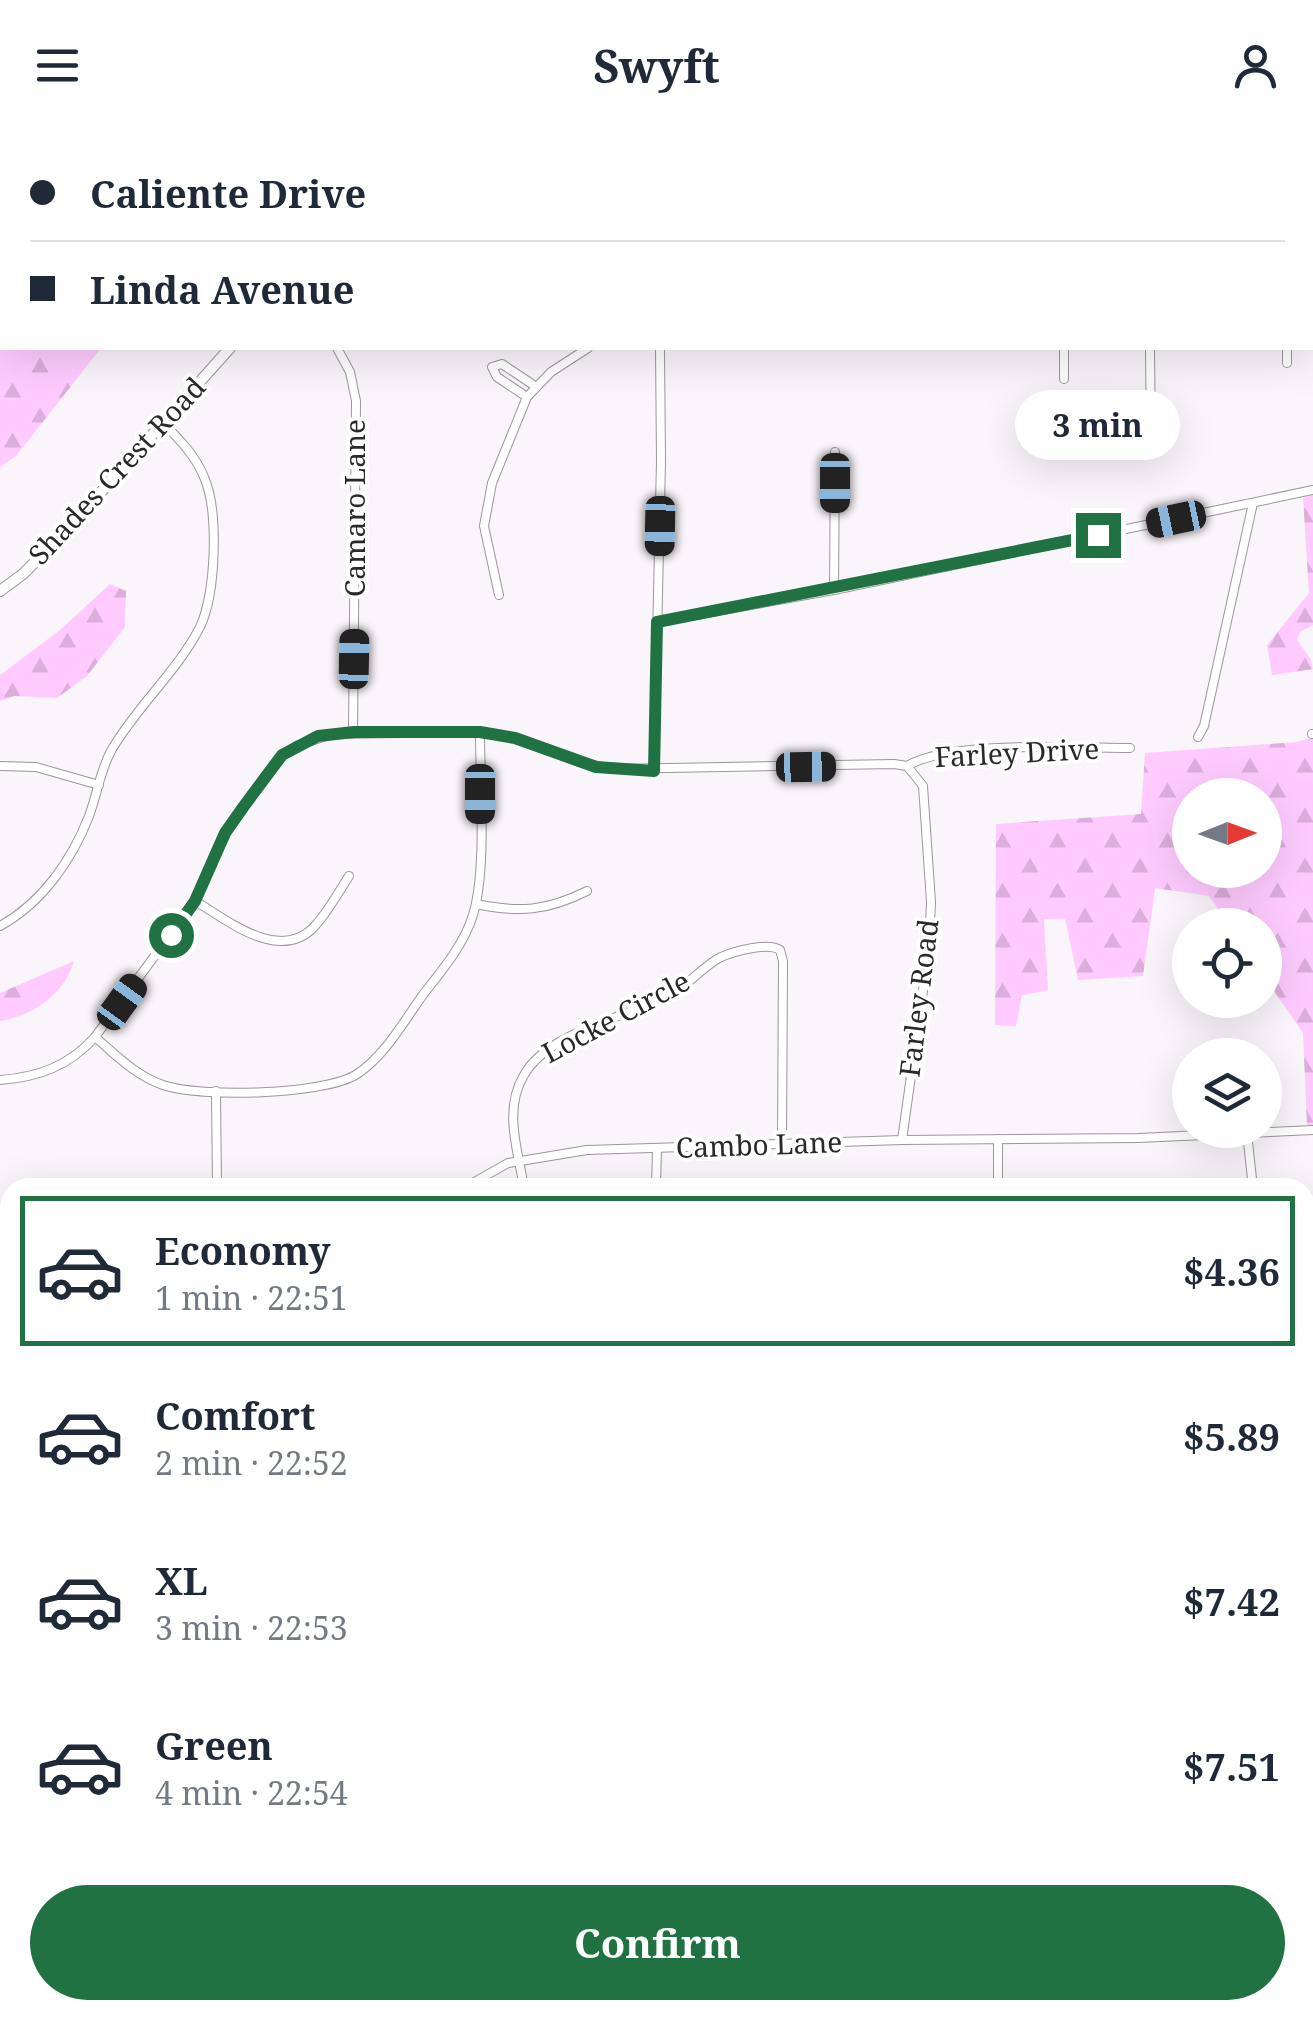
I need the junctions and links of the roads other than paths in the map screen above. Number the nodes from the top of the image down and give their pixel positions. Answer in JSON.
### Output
{"nodes":[{"id":1,"x":228,"y":350,"type":"edge"},
{"id":2,"x":337,"y":350,"type":"edge"},
{"id":3,"x":585,"y":350,"type":"edge"},
{"id":4,"x":660,"y":350,"type":"edge"},
{"id":5,"x":1064,"y":350,"type":"edge"},
{"id":6,"x":1150,"y":350,"type":"edge"},
{"id":7,"x":1288,"y":350,"type":"edge"},
{"id":8,"x":1288,"y":363,"type":"dead end"},
{"id":9,"x":1064,"y":379,"type":"dead end"},
{"id":10,"x":535,"y":386,"type":"junction"},
{"id":11,"x":527,"y":397,"type":"junction"},
{"id":12,"x":164,"y":423,"type":"junction"},
{"id":13,"x":1151,"y":442,"type":"dead end"},
{"id":14,"x":835,"y":452,"type":"dead end"},
{"id":15,"x":1313,"y":490,"type":"edge"},
{"id":16,"x":1253,"y":502,"type":"junction"},
{"id":17,"x":834,"y":590,"type":"junction"},
{"id":18,"x":0,"y":591,"type":"edge"},
{"id":19,"x":500,"y":595,"type":"dead end"},
{"id":20,"x":657,"y":622,"type":"junction"},
{"id":21,"x":354,"y":732,"type":"junction"},
{"id":22,"x":480,"y":732,"type":"junction"},
{"id":23,"x":1198,"y":736,"type":"dead end"},
{"id":24,"x":1130,"y":748,"type":"dead end"},
{"id":25,"x":0,"y":766,"type":"edge"},
{"id":26,"x":907,"y":766,"type":"junction"},
{"id":27,"x":654,"y":771,"type":"junction"},
{"id":28,"x":99,"y":785,"type":"junction"},
{"id":29,"x":350,"y":876,"type":"dead end"},
{"id":30,"x":586,"y":892,"type":"dead end"},
{"id":31,"x":195,"y":901,"type":"junction"},
{"id":32,"x":476,"y":904,"type":"junction"},
{"id":33,"x":0,"y":926,"type":"edge"},
{"id":34,"x":95,"y":1037,"type":"junction"},
{"id":35,"x":0,"y":1080,"type":"edge"},
{"id":36,"x":216,"y":1091,"type":"junction"},
{"id":37,"x":1313,"y":1130,"type":"edge"},
{"id":38,"x":1282,"y":1131,"type":"edge"},
{"id":39,"x":1172,"y":1136,"type":"edge"},
{"id":40,"x":902,"y":1140,"type":"junction"},
{"id":41,"x":998,"y":1140,"type":"junction"},
{"id":42,"x":782,"y":1144,"type":"junction"},
{"id":43,"x":656,"y":1148,"type":"junction"},
{"id":44,"x":1249,"y":1148,"type":"edge"},
{"id":45,"x":520,"y":1159,"type":"junction"},
{"id":46,"x":218,"y":1178,"type":"edge"},
{"id":47,"x":480,"y":1178,"type":"edge"},
{"id":48,"x":523,"y":1178,"type":"edge"},
{"id":49,"x":656,"y":1178,"type":"edge"},
{"id":50,"x":998,"y":1178,"type":"edge"},
{"id":51,"x":1252,"y":1178,"type":"edge"}],
"edges":[{"from":1,"to":12,"type":"street","name":"Shades Crest Road"},
{"from":2,"to":21,"type":"street","name":"Camaro Lane"},
{"from":3,"to":10,"type":"street"},
{"from":4,"to":20,"type":"street"},
{"from":5,"to":9,"type":"street"},
{"from":6,"to":13,"type":"street"},
{"from":7,"to":8,"type":"street"},
{"from":10,"to":11,"type":"street"},
{"from":10,"to":11,"type":"street"},
{"from":11,"to":19,"type":"street"},
{"from":12,"to":18,"type":"street","name":"Shades Crest Road"},
{"from":12,"to":28,"type":"street"},
{"from":14,"to":17,"type":"street"},
{"from":15,"to":16,"type":"street"},
{"from":16,"to":17,"type":"street"},
{"from":16,"to":23,"type":"street"},
{"from":17,"to":20,"type":"street"},
{"from":20,"to":27,"type":"street"},
{"from":21,"to":22,"type":"street"},
{"from":21,"to":31,"type":"street"},
{"from":22,"to":27,"type":"street"},
{"from":22,"to":32,"type":"street"},
{"from":24,"to":26,"type":"street","name":"Farley Drive"},
{"from":25,"to":28,"type":"street"},
{"from":26,"to":27,"type":"street"},
{"from":26,"to":40,"type":"street","name":"Farley Road"},
{"from":28,"to":33,"type":"street"},
{"from":29,"to":31,"type":"street"},
{"from":30,"to":32,"type":"street"},
{"from":31,"to":34,"type":"street"},
{"from":32,"to":36,"type":"street"},
{"from":34,"to":35,"type":"street"},
{"from":34,"to":36,"type":"street"},
{"from":36,"to":46,"type":"street"},
{"from":37,"to":38,"type":"street"},
{"from":39,"to":41,"type":"street"},
{"from":40,"to":41,"type":"street"},
{"from":40,"to":42,"type":"street","name":"Cambo Lane"},
{"from":41,"to":50,"type":"street"},
{"from":42,"to":43,"type":"street","name":"Cambo Lane"},
{"from":42,"to":45,"type":"street","name":"Locke Circle"},
{"from":43,"to":45,"type":"street"},
{"from":43,"to":49,"type":"street","name":"Cambo Lane"},
{"from":44,"to":51,"type":"street"},
{"from":45,"to":47,"type":"street"},
{"from":45,"to":48,"type":"street"}]}
